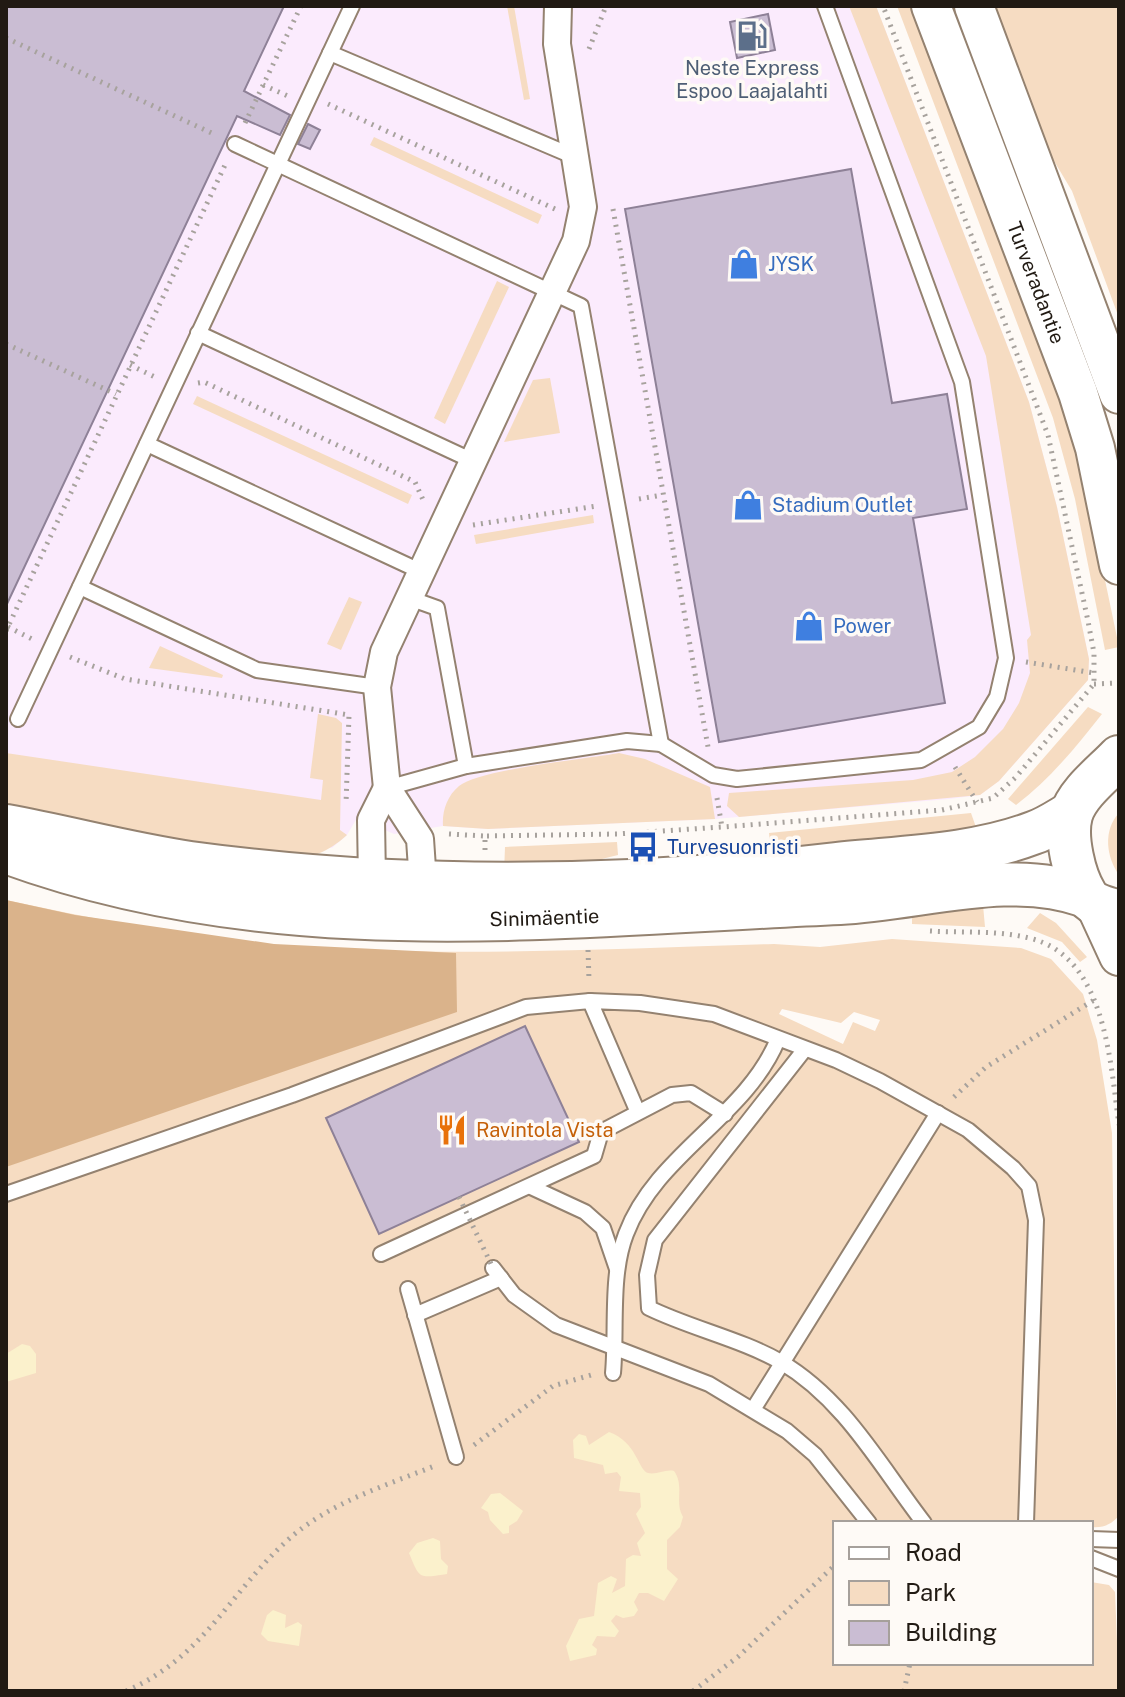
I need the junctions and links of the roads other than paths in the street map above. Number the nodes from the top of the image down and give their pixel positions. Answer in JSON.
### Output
{"nodes":[{"id":1,"x":352,"y":6,"type":"edge"},
{"id":2,"x":558,"y":6,"type":"edge"},
{"id":3,"x":825,"y":6,"type":"edge"},
{"id":4,"x":931,"y":6,"type":"edge"},
{"id":5,"x":974,"y":6,"type":"edge"},
{"id":6,"x":330,"y":53,"type":"junction"},
{"id":7,"x":235,"y":144,"type":"road end"},
{"id":8,"x":575,"y":157,"type":"junction"},
{"id":9,"x":277,"y":164,"type":"junction"},
{"id":10,"x":552,"y":292,"type":"junction"},
{"id":11,"x":198,"y":333,"type":"junction"},
{"id":12,"x":1119,"y":394,"type":"edge"},
{"id":13,"x":147,"y":444,"type":"junction"},
{"id":14,"x":473,"y":461,"type":"junction"},
{"id":15,"x":1119,"y":565,"type":"edge"},
{"id":16,"x":422,"y":572,"type":"junction"},
{"id":17,"x":80,"y":587,"type":"junction"},
{"id":18,"x":409,"y":598,"type":"junction"},
{"id":19,"x":377,"y":687,"type":"junction"},
{"id":20,"x":18,"y":719,"type":"dead end"},
{"id":21,"x":661,"y":744,"type":"junction"},
{"id":22,"x":1119,"y":757,"type":"edge"},
{"id":23,"x":466,"y":766,"type":"junction"},
{"id":24,"x":387,"y":788,"type":"junction"},
{"id":25,"x":1071,"y":813,"type":"junction"},
{"id":26,"x":6,"y":826,"type":"edge"},
{"id":27,"x":6,"y":852,"type":"edge"},
{"id":28,"x":372,"y":880,"type":"junction"},
{"id":29,"x":423,"y":883,"type":"junction"},
{"id":30,"x":1100,"y":904,"type":"edge"},
{"id":31,"x":392,"y":920,"type":"junction"},
{"id":32,"x":1119,"y":956,"type":"edge"},
{"id":33,"x":590,"y":1001,"type":"junction"},
{"id":34,"x":778,"y":1039,"type":"junction"},
{"id":35,"x":805,"y":1049,"type":"junction"},
{"id":36,"x":636,"y":1108,"type":"dead end"},
{"id":37,"x":938,"y":1113,"type":"junction"},
{"id":38,"x":725,"y":1114,"type":"junction"},
{"id":39,"x":531,"y":1187,"type":"junction"},
{"id":40,"x":6,"y":1194,"type":"edge"},
{"id":41,"x":381,"y":1254,"type":"dead end"},
{"id":42,"x":619,"y":1274,"type":"junction"},
{"id":43,"x":408,"y":1289,"type":"dead end"},
{"id":44,"x":415,"y":1315,"type":"junction"},
{"id":45,"x":616,"y":1346,"type":"junction"},
{"id":46,"x":782,"y":1363,"type":"junction"},
{"id":47,"x":613,"y":1373,"type":"road end"},
{"id":48,"x":754,"y":1408,"type":"junction"},
{"id":49,"x":456,"y":1457,"type":"road end"},
{"id":50,"x":867,"y":1521,"type":"edge"},
{"id":51,"x":923,"y":1521,"type":"edge"},
{"id":52,"x":1026,"y":1521,"type":"edge"},
{"id":53,"x":1093,"y":1539,"type":"edge"},
{"id":54,"x":1119,"y":1540,"type":"edge"},
{"id":55,"x":1093,"y":1559,"type":"edge"},
{"id":56,"x":1119,"y":1569,"type":"edge"}],
"edges":[{"from":1,"to":6,"type":"lane"},
{"from":2,"to":8,"type":"street"},
{"from":3,"to":21,"type":"lane"},
{"from":4,"to":15,"type":"main road","name":"Turveradantie"},
{"from":5,"to":12,"type":"main road","name":"Turveradantie"},
{"from":6,"to":8,"type":"lane"},
{"from":6,"to":9,"type":"lane"},
{"from":7,"to":9,"type":"lane"},
{"from":8,"to":10,"type":"street"},
{"from":9,"to":10,"type":"lane"},
{"from":9,"to":11,"type":"lane"},
{"from":10,"to":14,"type":"street"},
{"from":10,"to":21,"type":"lane"},
{"from":11,"to":13,"type":"lane"},
{"from":11,"to":14,"type":"lane"},
{"from":13,"to":16,"type":"lane"},
{"from":13,"to":17,"type":"lane"},
{"from":14,"to":16,"type":"street"},
{"from":16,"to":18,"type":"street"},
{"from":17,"to":19,"type":"lane"},
{"from":17,"to":20,"type":"lane"},
{"from":18,"to":19,"type":"street"},
{"from":18,"to":23,"type":"lane"},
{"from":19,"to":24,"type":"street"},
{"from":21,"to":23,"type":"lane"},
{"from":22,"to":25,"type":"main road"},
{"from":23,"to":24,"type":"lane"},
{"from":24,"to":28,"type":"street"},
{"from":24,"to":29,"type":"street"},
{"from":25,"to":29,"type":"main road","name":"Sinimäentie"},
{"from":25,"to":30,"type":"main road"},
{"from":26,"to":28,"type":"main road","name":"Sinimäentie"},
{"from":27,"to":31,"type":"main road","name":"Sinimäentie"},
{"from":28,"to":29,"type":"main road","name":"Sinimäentie"},
{"from":28,"to":31,"type":"street"},
{"from":29,"to":31,"type":"street"},
{"from":30,"to":31,"type":"main road","name":"Sinimäentie"},
{"from":30,"to":32,"type":"main road"},
{"from":33,"to":34,"type":"lane"},
{"from":33,"to":36,"type":"lane"},
{"from":33,"to":40,"type":"lane"},
{"from":34,"to":35,"type":"lane"},
{"from":34,"to":38,"type":"lane"},
{"from":35,"to":37,"type":"lane"},
{"from":35,"to":46,"type":"lane"},
{"from":37,"to":46,"type":"lane"},
{"from":37,"to":52,"type":"lane"},
{"from":38,"to":39,"type":"lane"},
{"from":38,"to":42,"type":"lane"},
{"from":39,"to":41,"type":"lane"},
{"from":39,"to":42,"type":"lane"},
{"from":42,"to":45,"type":"lane"},
{"from":43,"to":44,"type":"lane"},
{"from":44,"to":45,"type":"lane"},
{"from":44,"to":49,"type":"lane"},
{"from":45,"to":47,"type":"lane"},
{"from":45,"to":48,"type":"lane"},
{"from":46,"to":48,"type":"lane"},
{"from":46,"to":51,"type":"lane"},
{"from":48,"to":50,"type":"lane"},
{"from":53,"to":54,"type":"lane"},
{"from":55,"to":56,"type":"lane"}]}
